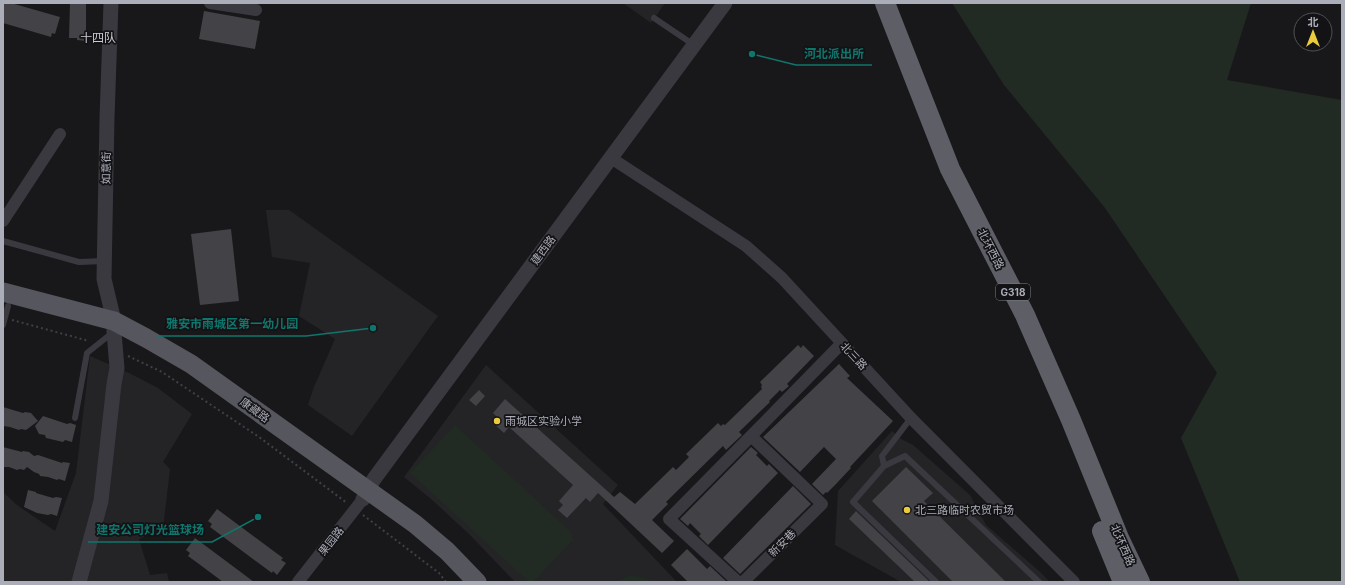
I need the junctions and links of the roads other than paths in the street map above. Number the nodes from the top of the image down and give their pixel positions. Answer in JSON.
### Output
{"nodes":[{"id":1,"x":111,"y":3,"type":"edge"},
{"id":2,"x":210,"y":3,"type":"edge"},
{"id":3,"x":725,"y":3,"type":"edge"},
{"id":4,"x":873,"y":3,"type":"edge"},
{"id":5,"x":885,"y":3,"type":"edge"},
{"id":6,"x":256,"y":10,"type":"dead end"},
{"id":7,"x":654,"y":18,"type":"dead end"},
{"id":8,"x":694,"y":45,"type":"junction"},
{"id":9,"x":60,"y":134,"type":"dead end"},
{"id":10,"x":611,"y":158,"type":"junction"},
{"id":11,"x":3,"y":221,"type":"edge"},
{"id":12,"x":3,"y":241,"type":"edge"},
{"id":13,"x":104,"y":261,"type":"junction"},
{"id":14,"x":5,"y":305,"type":"edge"},
{"id":15,"x":3,"y":325,"type":"edge"},
{"id":16,"x":114,"y":334,"type":"junction"},
{"id":17,"x":842,"y":343,"type":"junction"},
{"id":18,"x":75,"y":418,"type":"dead end"},
{"id":19,"x":911,"y":418,"type":"junction"},
{"id":20,"x":751,"y":436,"type":"junction"},
{"id":21,"x":884,"y":466,"type":"junction"},
{"id":22,"x":362,"y":500,"type":"junction"},
{"id":23,"x":1033,"y":576,"type":"junction"},
{"id":24,"x":79,"y":582,"type":"edge"},
{"id":25,"x":298,"y":582,"type":"edge"},
{"id":26,"x":460,"y":582,"type":"edge"},
{"id":27,"x":477,"y":582,"type":"edge"},
{"id":28,"x":738,"y":582,"type":"edge"},
{"id":29,"x":743,"y":582,"type":"edge"},
{"id":30,"x":936,"y":582,"type":"edge"},
{"id":31,"x":1028,"y":582,"type":"edge"},
{"id":32,"x":1039,"y":582,"type":"edge"},
{"id":33,"x":1074,"y":582,"type":"edge"},
{"id":34,"x":1123,"y":582,"type":"edge"},
{"id":35,"x":1140,"y":582,"type":"edge"}],
"edges":[{"from":1,"to":13,"type":"street","name":"如意街"},
{"from":2,"to":6,"type":"street"},
{"from":3,"to":8,"type":"street","name":"建西路"},
{"from":4,"to":34,"type":"highway","name":"北环西路","number":"G318"},
{"from":5,"to":35,"type":"highway","name":"北环西路","number":"G318"},
{"from":7,"to":8,"type":"lane"},
{"from":8,"to":10,"type":"street","name":"建西路"},
{"from":9,"to":11,"type":"street"},
{"from":10,"to":17,"type":"street","name":"北三路"},
{"from":10,"to":22,"type":"street","name":"建西路"},
{"from":12,"to":13,"type":"lane"},
{"from":13,"to":16,"type":"street","name":"如意街"},
{"from":14,"to":15,"type":"lane"},
{"from":14,"to":16,"type":"main road","name":"康藏路"},
{"from":16,"to":18,"type":"lane"},
{"from":16,"to":22,"type":"main road","name":"康藏路"},
{"from":16,"to":24,"type":"street","name":"如意街"},
{"from":17,"to":19,"type":"street","name":"北三路"},
{"from":17,"to":20,"type":"street"},
{"from":19,"to":21,"type":"lane"},
{"from":19,"to":33,"type":"street","name":"北三路"},
{"from":20,"to":28,"type":"street"},
{"from":20,"to":29,"type":"street","name":"新安巷"},
{"from":21,"to":23,"type":"lane"},
{"from":21,"to":30,"type":"lane"},
{"from":22,"to":25,"type":"street","name":"果园路"},
{"from":22,"to":26,"type":"main road","name":"康藏路"},
{"from":22,"to":27,"type":"main road","name":"康藏路"},
{"from":23,"to":31,"type":"lane"},
{"from":23,"to":32,"type":"lane"}]}
